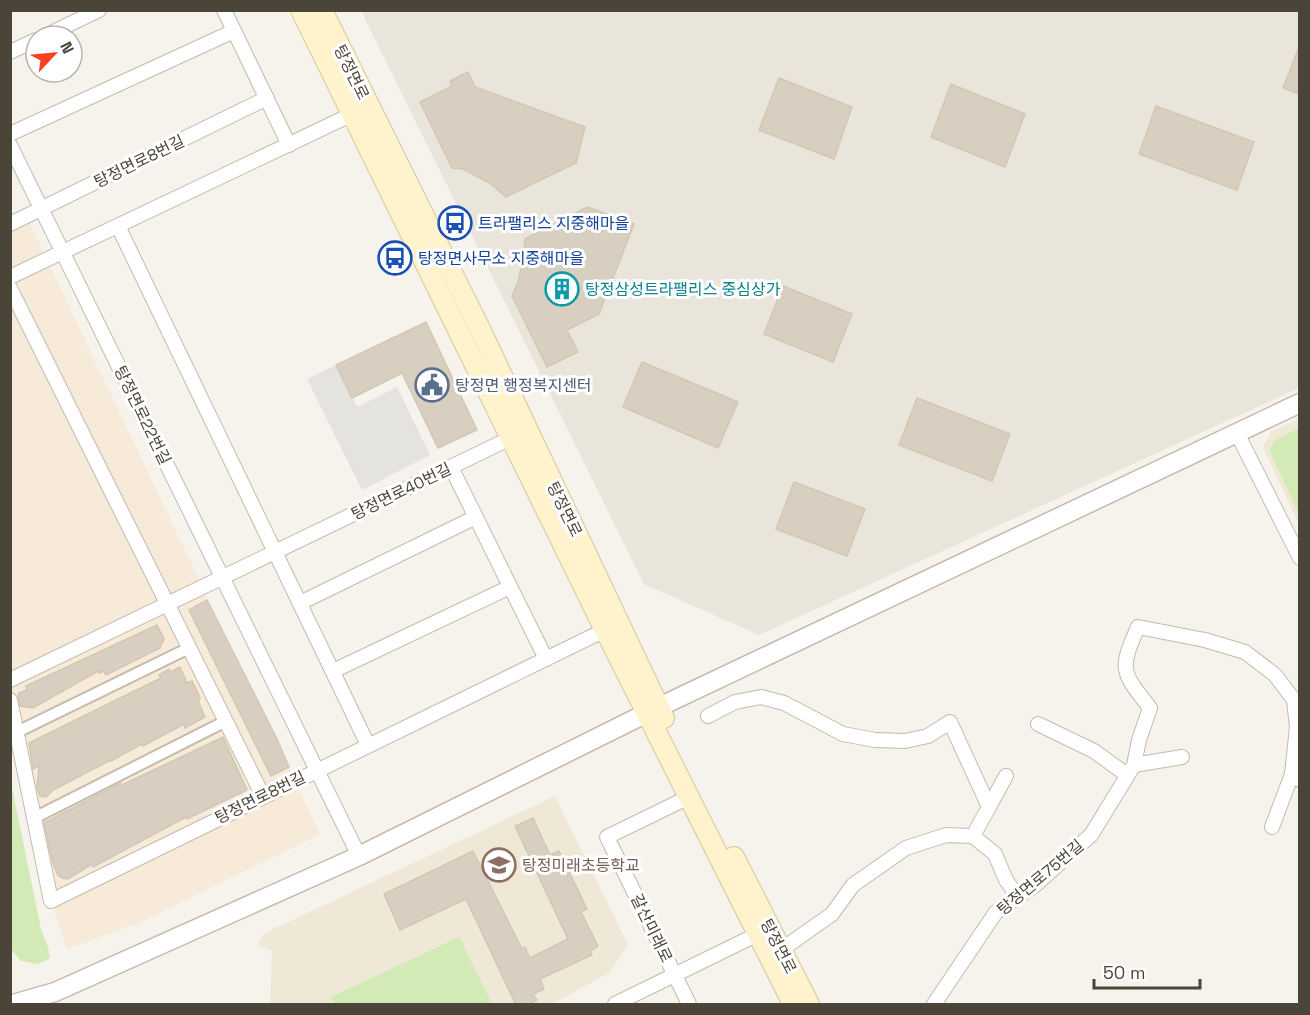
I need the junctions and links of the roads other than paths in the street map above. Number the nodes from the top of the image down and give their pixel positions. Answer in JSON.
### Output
{"nodes":[{"id":1,"x":99,"y":10,"type":"edge"},
{"id":2,"x":224,"y":10,"type":"edge"},
{"id":3,"x":301,"y":10,"type":"edge"},
{"id":4,"x":322,"y":10,"type":"edge"},
{"id":5,"x":70,"y":24,"type":"edge"},
{"id":6,"x":234,"y":31,"type":"junction"},
{"id":7,"x":24,"y":46,"type":"edge"},
{"id":8,"x":10,"y":52,"type":"edge"},
{"id":9,"x":267,"y":98,"type":"junction"},
{"id":10,"x":361,"y":110,"type":"junction"},
{"id":11,"x":10,"y":134,"type":"edge"},
{"id":12,"x":289,"y":145,"type":"junction"},
{"id":13,"x":10,"y":146,"type":"edge"},
{"id":14,"x":42,"y":209,"type":"junction"},
{"id":15,"x":10,"y":224,"type":"edge"},
{"id":16,"x":118,"y":226,"type":"junction"},
{"id":17,"x":63,"y":252,"type":"junction"},
{"id":18,"x":10,"y":277,"type":"edge"},
{"id":19,"x":10,"y":288,"type":"edge"},
{"id":20,"x":1299,"y":403,"type":"edge"},
{"id":21,"x":520,"y":434,"type":"junction"},
{"id":22,"x":1237,"y":434,"type":"junction"},
{"id":23,"x":451,"y":467,"type":"junction"},
{"id":24,"x":476,"y":517,"type":"junction"},
{"id":25,"x":275,"y":552,"type":"junction"},
{"id":26,"x":1299,"y":558,"type":"edge"},
{"id":27,"x":222,"y":577,"type":"junction"},
{"id":28,"x":510,"y":587,"type":"junction"},
{"id":29,"x":300,"y":603,"type":"junction"},
{"id":30,"x":167,"y":604,"type":"junction"},
{"id":31,"x":605,"y":630,"type":"junction"},
{"id":32,"x":189,"y":648,"type":"junction"},
{"id":33,"x":546,"y":658,"type":"junction"},
{"id":34,"x":333,"y":671,"type":"junction"},
{"id":35,"x":10,"y":680,"type":"edge"},
{"id":36,"x":10,"y":700,"type":"edge"},
{"id":37,"x":653,"y":710,"type":"junction"},
{"id":38,"x":708,"y":716,"type":"dead end"},
{"id":39,"x":226,"y":722,"type":"junction"},
{"id":40,"x":1038,"y":724,"type":"dead end"},
{"id":41,"x":17,"y":732,"type":"junction"},
{"id":42,"x":368,"y":745,"type":"junction"},
{"id":43,"x":1182,"y":757,"type":"dead end"},
{"id":44,"x":317,"y":770,"type":"junction"},
{"id":45,"x":1130,"y":770,"type":"junction"},
{"id":46,"x":1006,"y":776,"type":"dead end"},
{"id":47,"x":1296,"y":777,"type":"edge"},
{"id":48,"x":263,"y":796,"type":"junction"},
{"id":49,"x":689,"y":797,"type":"junction"},
{"id":50,"x":989,"y":807,"type":"junction"},
{"id":51,"x":34,"y":818,"type":"junction"},
{"id":52,"x":1272,"y":827,"type":"dead end"},
{"id":53,"x":973,"y":836,"type":"junction"},
{"id":54,"x":359,"y":856,"type":"junction"},
{"id":55,"x":1018,"y":897,"type":"junction"},
{"id":56,"x":758,"y":934,"type":"junction"},
{"id":57,"x":781,"y":950,"type":"junction"},
{"id":58,"x":675,"y":975,"type":"junction"},
{"id":59,"x":798,"y":1000,"type":"edge"},
{"id":60,"x":13,"y":1005,"type":"edge"},
{"id":61,"x":615,"y":1005,"type":"edge"},
{"id":62,"x":689,"y":1005,"type":"edge"},
{"id":63,"x":814,"y":1005,"type":"edge"},
{"id":64,"x":934,"y":1005,"type":"edge"}],
"edges":[{"from":1,"to":5,"type":"street"},
{"from":2,"to":6,"type":"street"},
{"from":3,"to":10,"type":"main road","name":"탕정면로"},
{"from":4,"to":10,"type":"main road","name":"탕정면로"},
{"from":6,"to":9,"type":"street"},
{"from":6,"to":11,"type":"street"},
{"from":7,"to":8,"type":"street"},
{"from":9,"to":12,"type":"street"},
{"from":9,"to":14,"type":"street","name":"탕정면로8번길"},
{"from":10,"to":12,"type":"street"},
{"from":10,"to":21,"type":"main road","name":"탕정면로"},
{"from":12,"to":16,"type":"street"},
{"from":13,"to":14,"type":"street","name":"탕정면로22번길"},
{"from":14,"to":15,"type":"street","name":"탕정면로8번길"},
{"from":14,"to":17,"type":"street","name":"탕정면로22번길"},
{"from":16,"to":17,"type":"street"},
{"from":16,"to":25,"type":"street"},
{"from":17,"to":18,"type":"street"},
{"from":17,"to":27,"type":"street","name":"탕정면로22번길"},
{"from":19,"to":30,"type":"street"},
{"from":20,"to":22,"type":"street"},
{"from":21,"to":23,"type":"street","name":"탕정면로40번길"},
{"from":21,"to":31,"type":"main road","name":"탕정면로"},
{"from":21,"to":37,"type":"main road","name":"탕정면로"},
{"from":22,"to":26,"type":"street"},
{"from":22,"to":37,"type":"street"},
{"from":23,"to":24,"type":"street"},
{"from":23,"to":25,"type":"street","name":"탕정면로40번길"},
{"from":24,"to":28,"type":"street"},
{"from":24,"to":29,"type":"street"},
{"from":25,"to":27,"type":"street","name":"탕정면로40번길"},
{"from":25,"to":29,"type":"street"},
{"from":27,"to":30,"type":"street","name":"탕정면로40번길"},
{"from":27,"to":44,"type":"street"},
{"from":28,"to":33,"type":"street"},
{"from":28,"to":34,"type":"street"},
{"from":29,"to":34,"type":"street"},
{"from":30,"to":32,"type":"street"},
{"from":30,"to":35,"type":"street","name":"탕정면로40번길"},
{"from":31,"to":33,"type":"street","name":"탕정면로8번길"},
{"from":31,"to":37,"type":"main road","name":"탕정면로"},
{"from":32,"to":39,"type":"street"},
{"from":32,"to":41,"type":"street"},
{"from":33,"to":42,"type":"street","name":"탕정면로8번길"},
{"from":34,"to":42,"type":"street"},
{"from":36,"to":41,"type":"street","name":"탕정면로8번길"},
{"from":37,"to":49,"type":"main road","name":"탕정면로"},
{"from":37,"to":54,"type":"street"},
{"from":37,"to":57,"type":"main road","name":"탕정면로"},
{"from":38,"to":50,"type":"street"},
{"from":39,"to":48,"type":"street"},
{"from":39,"to":51,"type":"street"},
{"from":40,"to":45,"type":"street"},
{"from":41,"to":51,"type":"street","name":"탕정면로8번길"},
{"from":42,"to":44,"type":"street","name":"탕정면로8번길"},
{"from":43,"to":45,"type":"street"},
{"from":44,"to":48,"type":"street","name":"탕정면로8번길"},
{"from":44,"to":54,"type":"street"},
{"from":45,"to":47,"type":"street","name":"탕정면로75번길"},
{"from":45,"to":55,"type":"street","name":"탕정면로75번길"},
{"from":46,"to":50,"type":"street"},
{"from":47,"to":52,"type":"street"},
{"from":48,"to":51,"type":"street","name":"탕정면로8번길"},
{"from":49,"to":56,"type":"main road","name":"탕정면로"},
{"from":49,"to":58,"type":"street","name":"갈산미래로"},
{"from":50,"to":53,"type":"street"},
{"from":53,"to":55,"type":"street"},
{"from":53,"to":57,"type":"street"},
{"from":54,"to":60,"type":"street"},
{"from":55,"to":64,"type":"street","name":"탕정면로75번길"},
{"from":56,"to":58,"type":"street"},
{"from":56,"to":59,"type":"main road","name":"탕정면로"},
{"from":57,"to":59,"type":"main road","name":"탕정면로"},
{"from":58,"to":61,"type":"street"},
{"from":58,"to":62,"type":"street","name":"갈산미래로"},
{"from":59,"to":63,"type":"street","name":"탕정면로"}]}
